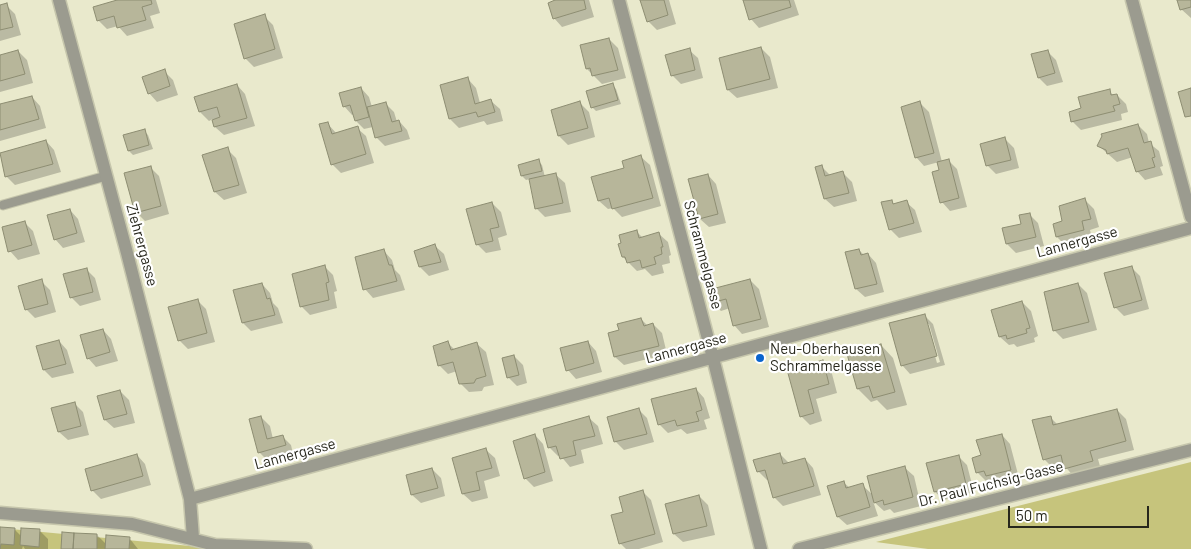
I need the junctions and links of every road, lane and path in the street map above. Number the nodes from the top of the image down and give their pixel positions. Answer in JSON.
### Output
{"nodes":[{"id":1,"x":58,"y":0,"type":"edge"},
{"id":2,"x":619,"y":0,"type":"edge"},
{"id":3,"x":1132,"y":0,"type":"edge"},
{"id":4,"x":106,"y":176,"type":"junction"},
{"id":5,"x":3,"y":205,"type":"dead end"},
{"id":6,"x":1191,"y":217,"type":"edge"},
{"id":7,"x":1191,"y":228,"type":"edge"},
{"id":8,"x":713,"y":358,"type":"junction"},
{"id":9,"x":1191,"y":450,"type":"edge"},
{"id":10,"x":190,"y":499,"type":"junction"},
{"id":11,"x":0,"y":513,"type":"edge"},
{"id":12,"x":193,"y":538,"type":"junction"},
{"id":13,"x":306,"y":549,"type":"edge"},
{"id":14,"x":761,"y":549,"type":"edge"},
{"id":15,"x":799,"y":549,"type":"edge"}],
"edges":[{"from":1,"to":4,"type":"street","name":"Ziehrergasse"},
{"from":2,"to":8,"type":"street","name":"Schrammelgasse"},
{"from":3,"to":6,"type":"street"},
{"from":4,"to":5,"type":"lane"},
{"from":4,"to":10,"type":"street","name":"Ziehrergasse"},
{"from":7,"to":8,"type":"street","name":"Lannergasse"},
{"from":8,"to":10,"type":"street","name":"Lannergasse"},
{"from":8,"to":14,"type":"street","name":"Schrammelgasse"},
{"from":9,"to":15,"type":"street","name":"Dr. Paul Fuchsig-Gasse"},
{"from":10,"to":12,"type":"street","name":"Ziehrergasse"},
{"from":11,"to":12,"type":"street"},
{"from":12,"to":13,"type":"street"}]}
